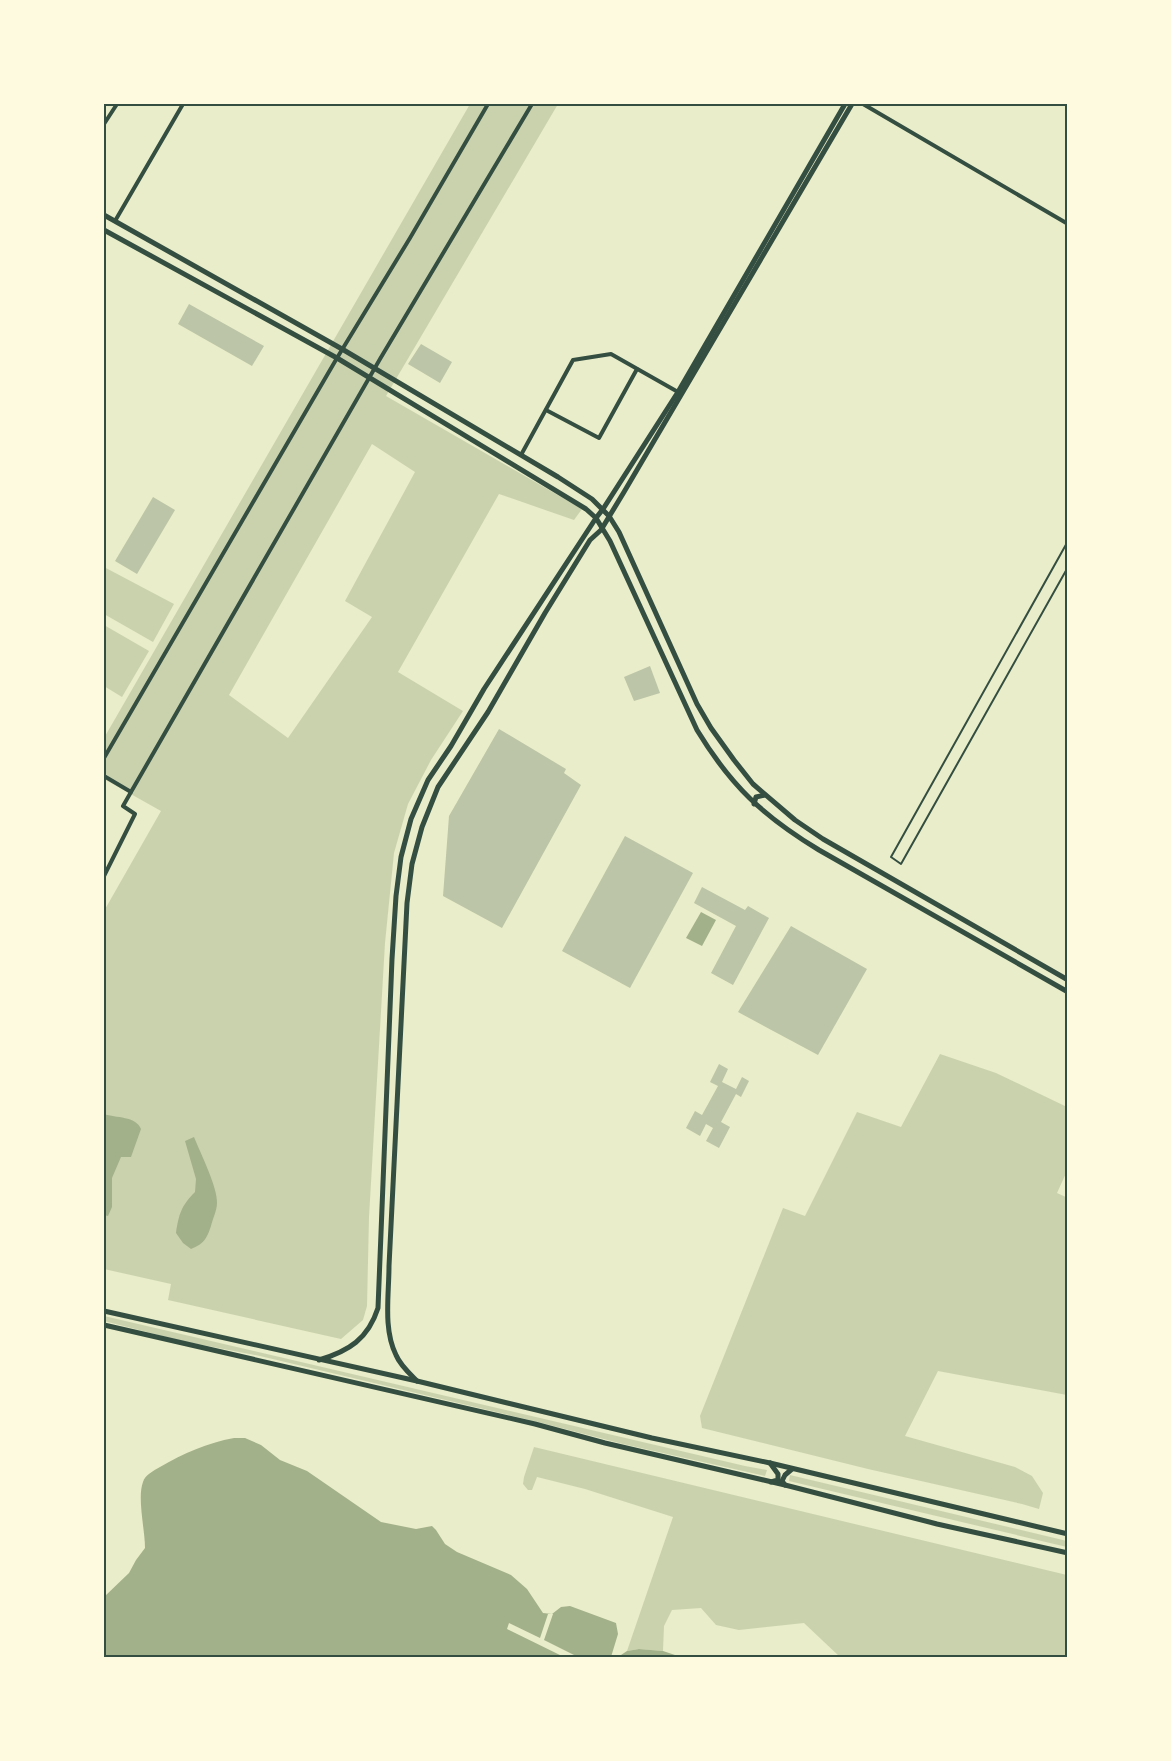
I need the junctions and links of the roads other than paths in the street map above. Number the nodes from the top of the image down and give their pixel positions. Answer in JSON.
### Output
{"nodes":[{"id":1,"x":117,"y":104,"type":"edge"},
{"id":2,"x":183,"y":104,"type":"edge"},
{"id":3,"x":488,"y":104,"type":"edge"},
{"id":4,"x":532,"y":104,"type":"edge"},
{"id":5,"x":845,"y":104,"type":"edge"},
{"id":6,"x":852,"y":104,"type":"edge"},
{"id":7,"x":863,"y":104,"type":"edge"},
{"id":8,"x":104,"y":124,"type":"edge"},
{"id":9,"x":104,"y":215,"type":"edge"},
{"id":10,"x":114,"y":221,"type":"junction"},
{"id":11,"x":1068,"y":224,"type":"edge"},
{"id":12,"x":104,"y":232,"type":"edge"},
{"id":13,"x":342,"y":349,"type":"junction"},
{"id":14,"x":337,"y":358,"type":"junction"},
{"id":15,"x":359,"y":360,"type":"junction"},
{"id":16,"x":354,"y":369,"type":"junction"},
{"id":17,"x":374,"y":369,"type":"junction"},
{"id":18,"x":638,"y":369,"type":"junction"},
{"id":19,"x":369,"y":378,"type":"junction"},
{"id":20,"x":678,"y":392,"type":"junction"},
{"id":21,"x":546,"y":410,"type":"junction"},
{"id":22,"x":521,"y":455,"type":"junction"},
{"id":23,"x":603,"y":509,"type":"junction"},
{"id":24,"x":609,"y":516,"type":"junction"},
{"id":25,"x":596,"y":518,"type":"junction"},
{"id":26,"x":602,"y":527,"type":"junction"},
{"id":27,"x":1068,"y":541,"type":"edge"},
{"id":28,"x":1068,"y":567,"type":"edge"},
{"id":29,"x":104,"y":758,"type":"edge"},
{"id":30,"x":104,"y":776,"type":"edge"},
{"id":31,"x":748,"y":777,"type":"junction"},
{"id":32,"x":736,"y":786,"type":"junction"},
{"id":33,"x":131,"y":792,"type":"junction"},
{"id":34,"x":765,"y":795,"type":"junction"},
{"id":35,"x":754,"y":804,"type":"junction"},
{"id":36,"x":104,"y":876,"type":"edge"},
{"id":37,"x":1068,"y":980,"type":"edge"},
{"id":38,"x":1068,"y":992,"type":"edge"},
{"id":39,"x":104,"y":1311,"type":"edge"},
{"id":40,"x":104,"y":1325,"type":"edge"},
{"id":41,"x":319,"y":1360,"type":"junction"},
{"id":42,"x":417,"y":1381,"type":"junction"},
{"id":43,"x":770,"y":1463,"type":"junction"},
{"id":44,"x":792,"y":1469,"type":"junction"},
{"id":45,"x":770,"y":1482,"type":"junction"},
{"id":46,"x":786,"y":1485,"type":"junction"},
{"id":47,"x":1068,"y":1534,"type":"edge"},
{"id":48,"x":1068,"y":1553,"type":"edge"}],
"edges":[{"from":1,"to":8,"type":"street"},
{"from":2,"to":10,"type":"street"},
{"from":3,"to":13,"type":"street"},
{"from":4,"to":17,"type":"street"},
{"from":5,"to":20,"type":"main road"},
{"from":6,"to":24,"type":"main road"},
{"from":7,"to":11,"type":"street"},
{"from":9,"to":10,"type":"main road"},
{"from":10,"to":13,"type":"main road"},
{"from":12,"to":14,"type":"main road"},
{"from":13,"to":14,"type":"street"},
{"from":13,"to":15,"type":"main road"},
{"from":14,"to":16,"type":"main road"},
{"from":14,"to":29,"type":"street"},
{"from":15,"to":16,"type":"street"},
{"from":15,"to":17,"type":"main road"},
{"from":16,"to":19,"type":"main road"},
{"from":17,"to":19,"type":"street"},
{"from":17,"to":22,"type":"main road"},
{"from":18,"to":20,"type":"street"},
{"from":18,"to":21,"type":"street"},
{"from":18,"to":21,"type":"street"},
{"from":19,"to":25,"type":"main road"},
{"from":19,"to":33,"type":"street"},
{"from":20,"to":23,"type":"main road"},
{"from":21,"to":22,"type":"street"},
{"from":22,"to":23,"type":"main road"},
{"from":23,"to":24,"type":"main road"},
{"from":23,"to":25,"type":"main road"},
{"from":24,"to":26,"type":"main road"},
{"from":24,"to":31,"type":"main road"},
{"from":25,"to":26,"type":"main road"},
{"from":25,"to":41,"type":"main road"},
{"from":26,"to":32,"type":"main road"},
{"from":26,"to":42,"type":"main road"},
{"from":27,"to":28,"type":"street"},
{"from":30,"to":33,"type":"street"},
{"from":31,"to":32,"type":"main road"},
{"from":31,"to":34,"type":"main road"},
{"from":32,"to":35,"type":"main road"},
{"from":33,"to":36,"type":"street"},
{"from":34,"to":35,"type":"main road"},
{"from":34,"to":37,"type":"main road"},
{"from":35,"to":38,"type":"main road"},
{"from":39,"to":41,"type":"main road"},
{"from":40,"to":45,"type":"main road"},
{"from":41,"to":42,"type":"main road"},
{"from":42,"to":43,"type":"main road"},
{"from":43,"to":44,"type":"main road"},
{"from":43,"to":45,"type":"main road"},
{"from":44,"to":46,"type":"main road"},
{"from":44,"to":47,"type":"main road"},
{"from":45,"to":46,"type":"main road"},
{"from":46,"to":48,"type":"main road"}]}
